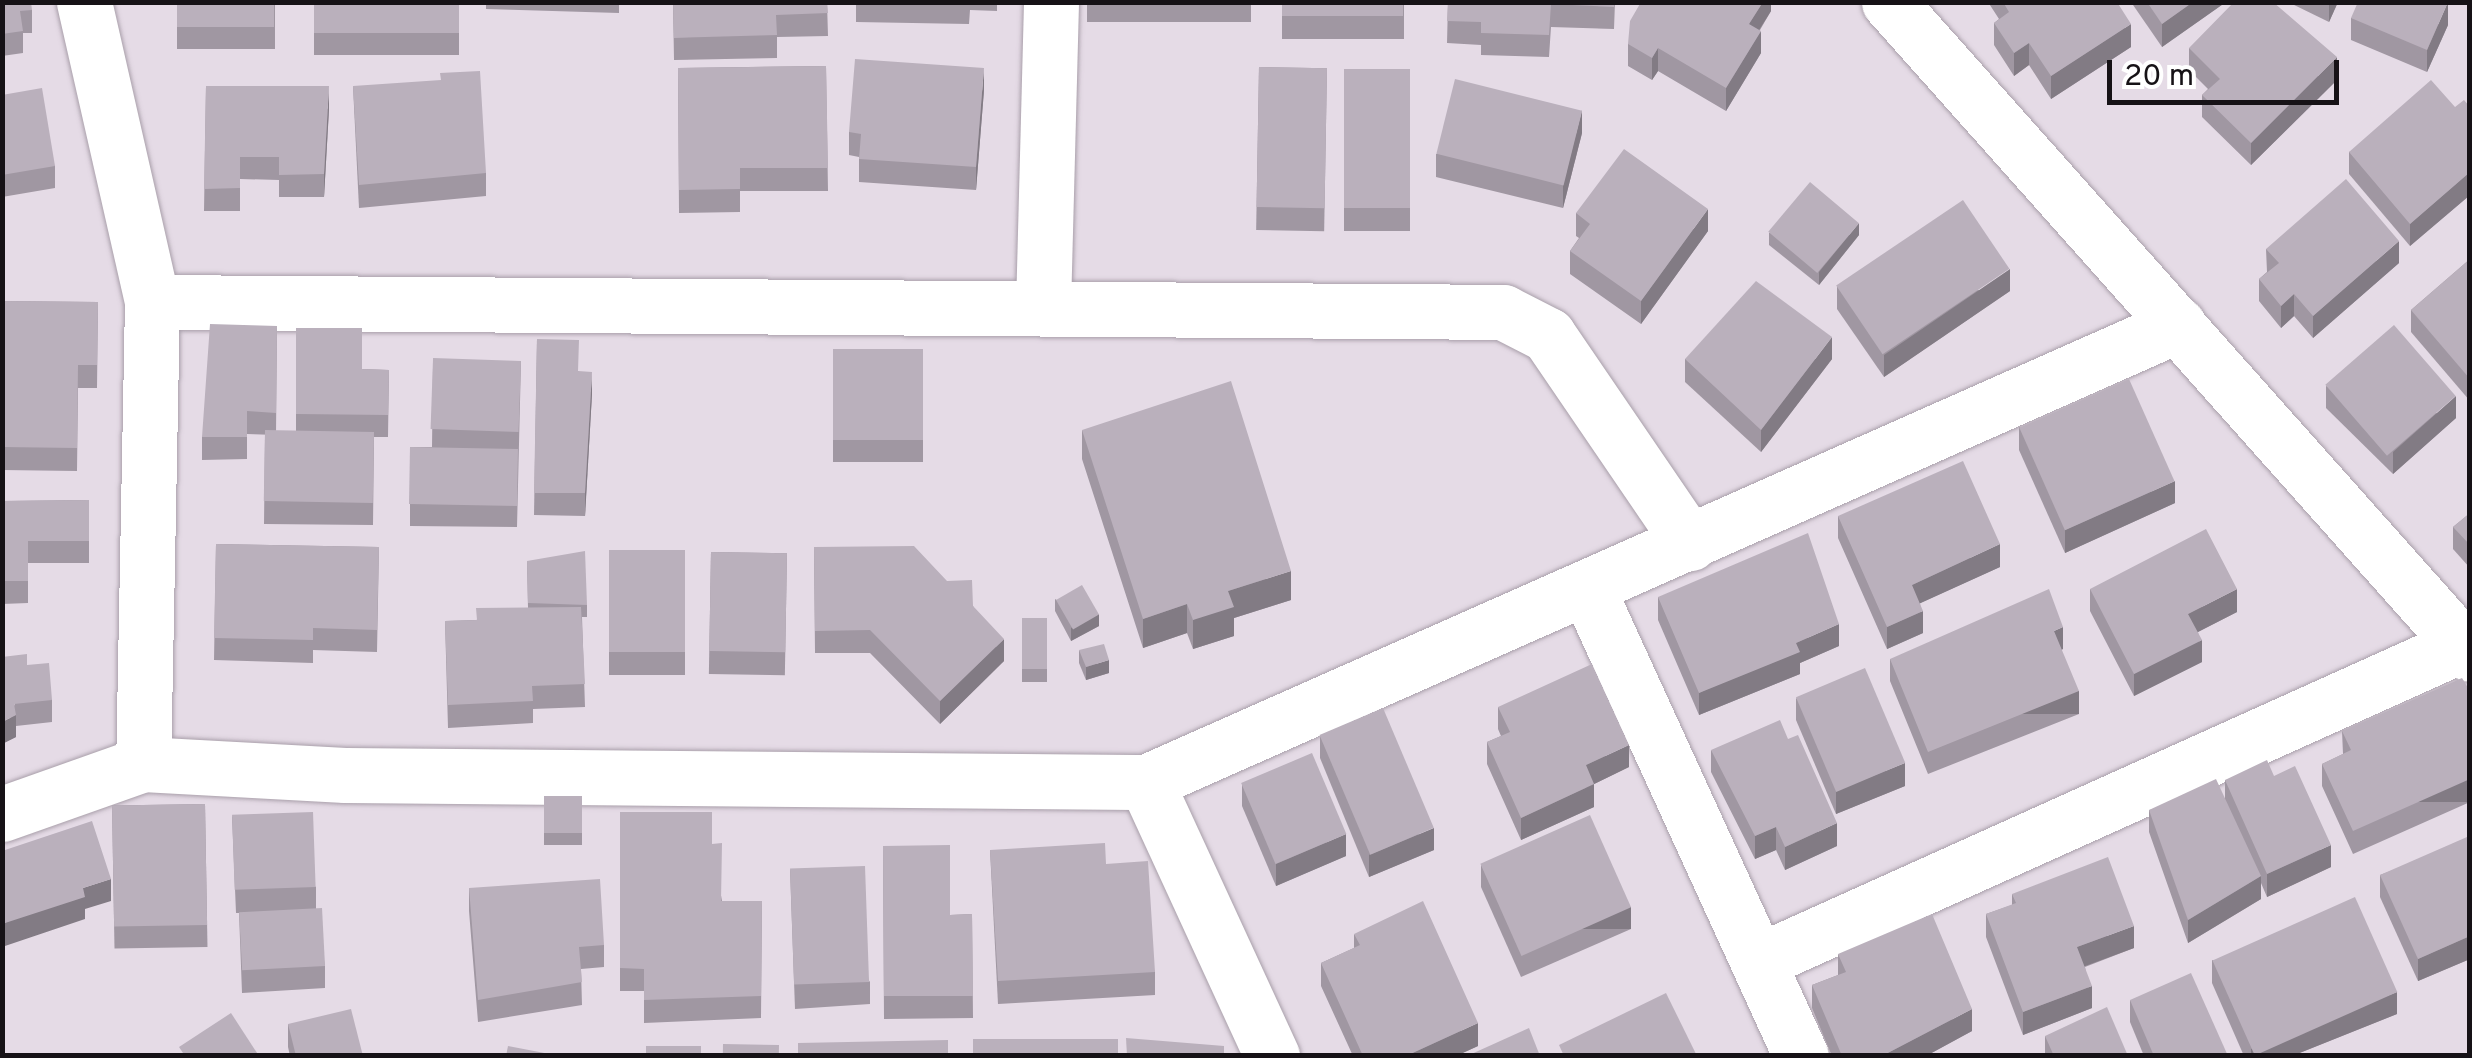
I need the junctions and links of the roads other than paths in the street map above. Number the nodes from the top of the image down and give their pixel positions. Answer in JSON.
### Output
{"nodes":[{"id":1,"x":84,"y":2,"type":"edge"},
{"id":2,"x":1051,"y":2,"type":"edge"},
{"id":3,"x":1892,"y":3,"type":"edge"},
{"id":4,"x":152,"y":302,"type":"junction"},
{"id":5,"x":1043,"y":308,"type":"junction"},
{"id":6,"x":2178,"y":325,"type":"junction"},
{"id":7,"x":1690,"y":543,"type":"junction"},
{"id":8,"x":1588,"y":590,"type":"junction"},
{"id":9,"x":2465,"y":650,"type":"edge"},
{"id":10,"x":142,"y":764,"type":"junction"},
{"id":11,"x":1146,"y":782,"type":"junction"},
{"id":12,"x":2,"y":814,"type":"edge"},
{"id":13,"x":1759,"y":961,"type":"junction"},
{"id":14,"x":1272,"y":1056,"type":"edge"},
{"id":15,"x":1801,"y":1056,"type":"edge"}],
"edges":[{"from":1,"to":4,"type":"street"},
{"from":2,"to":5,"type":"street"},
{"from":3,"to":6,"type":"street"},
{"from":4,"to":5,"type":"street"},
{"from":4,"to":10,"type":"street"},
{"from":5,"to":7,"type":"street"},
{"from":6,"to":7,"type":"street"},
{"from":6,"to":9,"type":"street"},
{"from":7,"to":8,"type":"street"},
{"from":8,"to":11,"type":"street"},
{"from":8,"to":13,"type":"street"},
{"from":9,"to":13,"type":"street"},
{"from":10,"to":11,"type":"street"},
{"from":10,"to":12,"type":"street"},
{"from":11,"to":14,"type":"street"},
{"from":13,"to":15,"type":"street"}]}
